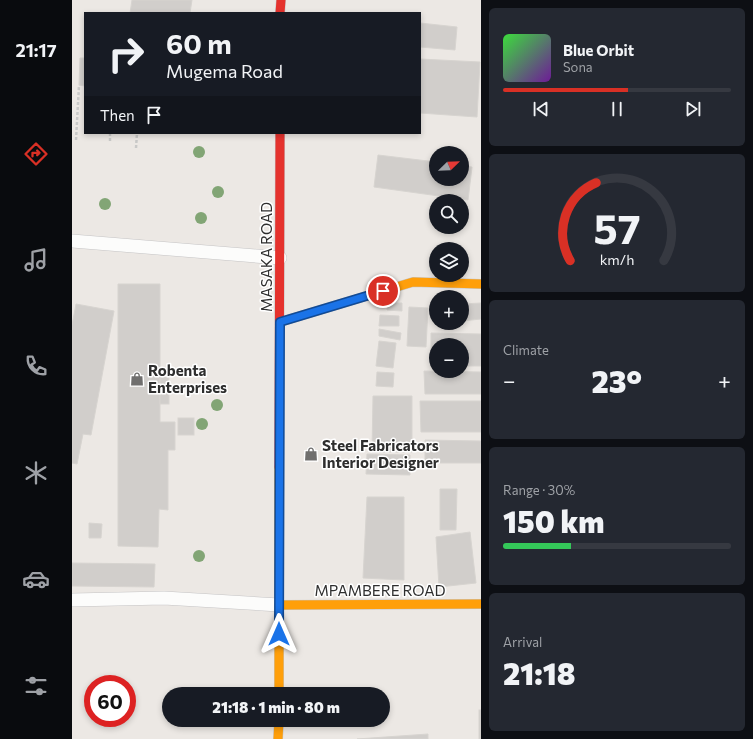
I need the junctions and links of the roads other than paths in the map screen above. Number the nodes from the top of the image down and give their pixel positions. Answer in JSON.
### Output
{"nodes":[{"id":1,"x":280,"y":0,"type":"edge"},
{"id":2,"x":280,"y":12,"type":"edge"},
{"id":3,"x":280,"y":134,"type":"edge"},
{"id":4,"x":72,"y":241,"type":"edge"},
{"id":5,"x":280,"y":258,"type":"junction"},
{"id":6,"x":481,"y":284,"type":"edge"},
{"id":7,"x":280,"y":322,"type":"junction"},
{"id":8,"x":72,"y":600,"type":"edge"},
{"id":9,"x":279,"y":604,"type":"junction"},
{"id":10,"x":481,"y":604,"type":"edge"},
{"id":11,"x":279,"y":687,"type":"edge"},
{"id":12,"x":278,"y":727,"type":"edge"},
{"id":13,"x":278,"y":739,"type":"edge"}],
"edges":[{"from":1,"to":2,"type":"main road"},
{"from":3,"to":5,"type":"main road","name":"MASAKA ROAD"},
{"from":4,"to":5,"type":"lane"},
{"from":5,"to":7,"type":"main road","name":"MASAKA ROAD"},
{"from":6,"to":7,"type":"main road"},
{"from":7,"to":9,"type":"main road","name":"MASAKA ROAD"},
{"from":8,"to":9,"type":"lane"},
{"from":9,"to":10,"type":"main road","name":"MPAMBERE ROAD"},
{"from":9,"to":11,"type":"main road","name":"MASAKA ROAD"},
{"from":12,"to":13,"type":"main road"}]}
